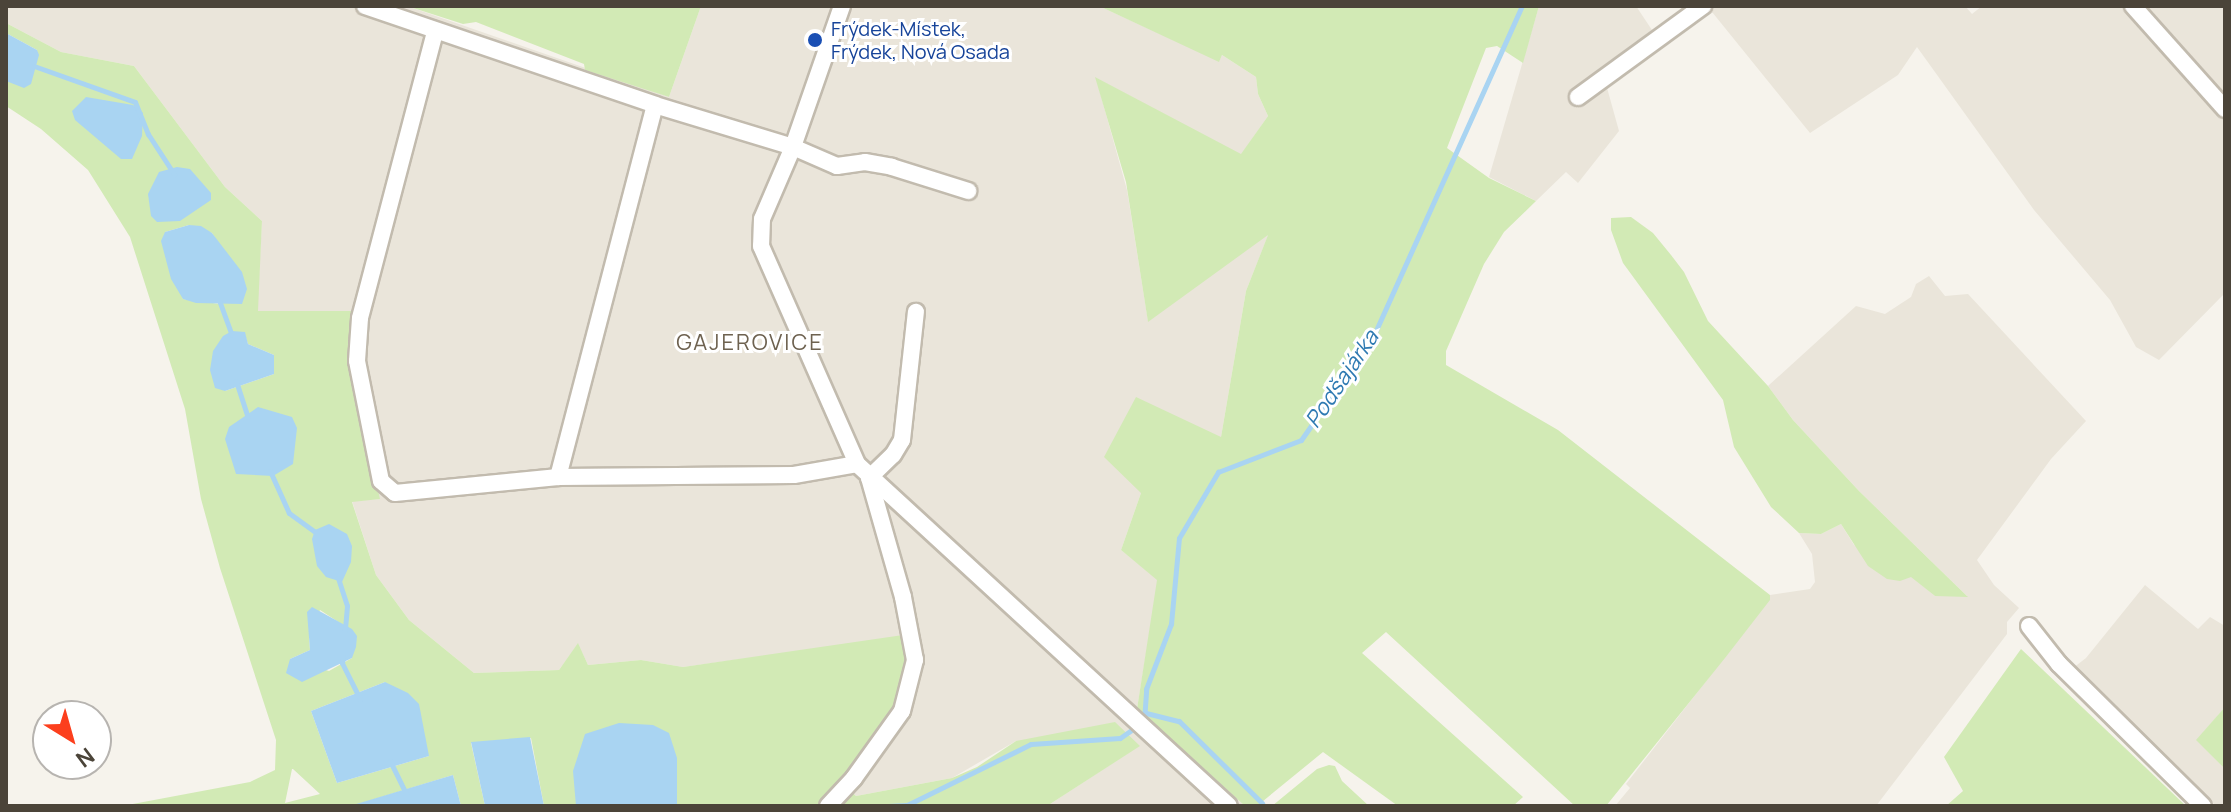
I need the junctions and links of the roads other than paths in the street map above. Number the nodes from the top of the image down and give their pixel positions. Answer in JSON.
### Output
{"nodes":[{"id":1,"x":365,"y":6,"type":"edge"},
{"id":2,"x":842,"y":6,"type":"edge"},
{"id":3,"x":1703,"y":6,"type":"edge"},
{"id":4,"x":2133,"y":6,"type":"edge"},
{"id":5,"x":435,"y":32,"type":"junction"},
{"id":6,"x":1578,"y":97,"type":"dead end"},
{"id":7,"x":655,"y":105,"type":"junction"},
{"id":8,"x":2225,"y":109,"type":"edge"},
{"id":9,"x":793,"y":147,"type":"junction"},
{"id":10,"x":968,"y":191,"type":"dead end"},
{"id":11,"x":916,"y":312,"type":"dead end"},
{"id":12,"x":857,"y":464,"type":"junction"},
{"id":13,"x":558,"y":477,"type":"junction"},
{"id":14,"x":869,"y":478,"type":"junction"},
{"id":15,"x":2029,"y":626,"type":"dead end"},
{"id":16,"x":828,"y":806,"type":"edge"},
{"id":17,"x":1229,"y":806,"type":"edge"},
{"id":18,"x":2203,"y":806,"type":"edge"}],
"edges":[{"from":1,"to":5,"type":"street"},
{"from":2,"to":9,"type":"street"},
{"from":3,"to":6,"type":"street"},
{"from":4,"to":8,"type":"street"},
{"from":5,"to":7,"type":"street"},
{"from":5,"to":13,"type":"street"},
{"from":7,"to":9,"type":"street"},
{"from":7,"to":13,"type":"street"},
{"from":9,"to":10,"type":"street"},
{"from":9,"to":12,"type":"street"},
{"from":11,"to":14,"type":"street"},
{"from":12,"to":13,"type":"street"},
{"from":12,"to":14,"type":"street"},
{"from":14,"to":16,"type":"street"},
{"from":14,"to":17,"type":"street"},
{"from":15,"to":18,"type":"street"}]}
